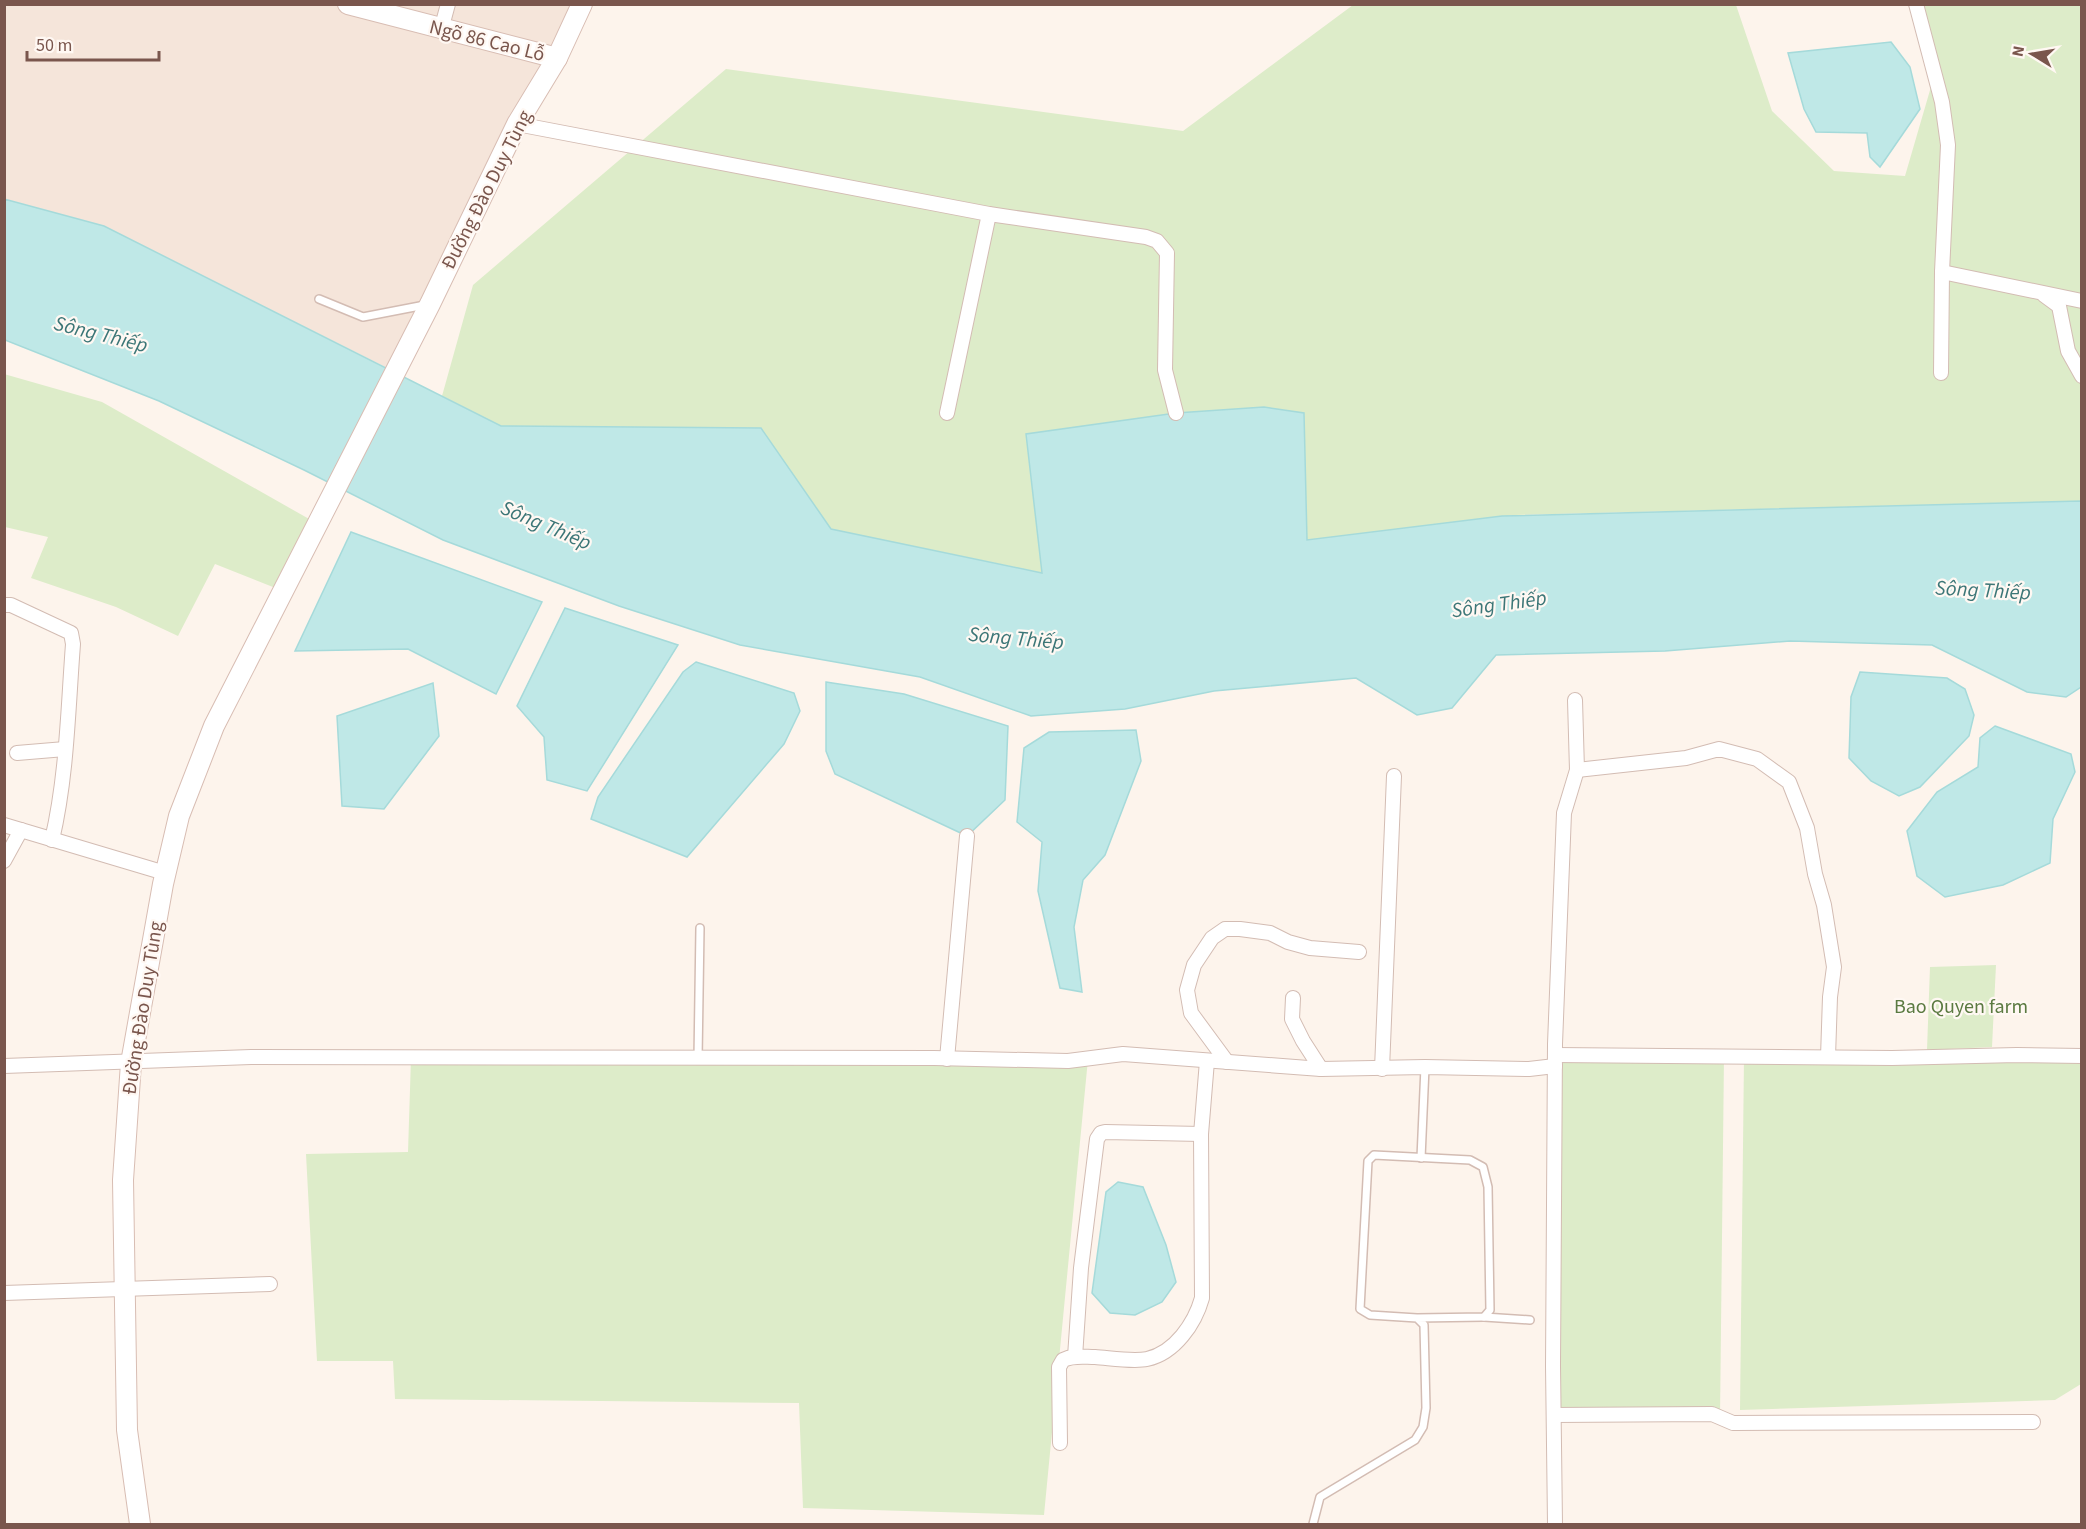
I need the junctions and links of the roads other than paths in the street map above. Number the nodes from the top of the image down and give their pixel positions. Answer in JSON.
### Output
{"nodes":[{"id":1,"x":348,"y":4,"type":"edge"},
{"id":2,"x":448,"y":4,"type":"edge"},
{"id":3,"x":582,"y":4,"type":"edge"},
{"id":4,"x":1916,"y":4,"type":"edge"},
{"id":5,"x":441,"y":30,"type":"junction"},
{"id":6,"x":557,"y":58,"type":"junction"},
{"id":7,"x":517,"y":124,"type":"junction"},
{"id":8,"x":989,"y":214,"type":"junction"},
{"id":9,"x":1942,"y":272,"type":"junction"},
{"id":10,"x":2040,"y":292,"type":"junction"},
{"id":11,"x":319,"y":299,"type":"dead end"},
{"id":12,"x":2082,"y":301,"type":"edge"},
{"id":13,"x":430,"y":304,"type":"junction"},
{"id":14,"x":1941,"y":373,"type":"dead end"},
{"id":15,"x":2082,"y":376,"type":"edge"},
{"id":16,"x":947,"y":413,"type":"dead end"},
{"id":17,"x":1176,"y":413,"type":"dead end"},
{"id":18,"x":4,"y":605,"type":"edge"},
{"id":19,"x":1575,"y":700,"type":"dead end"},
{"id":20,"x":65,"y":749,"type":"junction"},
{"id":21,"x":17,"y":753,"type":"dead end"},
{"id":22,"x":1577,"y":770,"type":"junction"},
{"id":23,"x":1394,"y":776,"type":"dead end"},
{"id":24,"x":4,"y":825,"type":"edge"},
{"id":25,"x":21,"y":830,"type":"junction"},
{"id":26,"x":967,"y":836,"type":"dead end"},
{"id":27,"x":52,"y":840,"type":"junction"},
{"id":28,"x":4,"y":861,"type":"edge"},
{"id":29,"x":165,"y":873,"type":"junction"},
{"id":30,"x":700,"y":928,"type":"dead end"},
{"id":31,"x":1359,"y":952,"type":"dead end"},
{"id":32,"x":1293,"y":998,"type":"dead end"},
{"id":33,"x":2082,"y":1056,"type":"edge"},
{"id":34,"x":1828,"y":1057,"type":"junction"},
{"id":35,"x":698,"y":1059,"type":"junction"},
{"id":36,"x":947,"y":1059,"type":"junction"},
{"id":37,"x":1207,"y":1060,"type":"junction"},
{"id":38,"x":1555,"y":1060,"type":"junction"},
{"id":39,"x":1227,"y":1062,"type":"junction"},
{"id":40,"x":131,"y":1063,"type":"junction"},
{"id":41,"x":4,"y":1066,"type":"edge"},
{"id":42,"x":1425,"y":1067,"type":"junction"},
{"id":43,"x":1321,"y":1069,"type":"junction"},
{"id":44,"x":1382,"y":1069,"type":"junction"},
{"id":45,"x":1201,"y":1134,"type":"junction"},
{"id":46,"x":1421,"y":1158,"type":"junction"},
{"id":47,"x":270,"y":1284,"type":"dead end"},
{"id":48,"x":7,"y":1289,"type":"edge"},
{"id":49,"x":124,"y":1289,"type":"junction"},
{"id":50,"x":1484,"y":1317,"type":"junction"},
{"id":51,"x":1417,"y":1318,"type":"junction"},
{"id":52,"x":1530,"y":1320,"type":"dead end"},
{"id":53,"x":1075,"y":1357,"type":"junction"},
{"id":54,"x":1554,"y":1415,"type":"junction"},
{"id":55,"x":2033,"y":1422,"type":"dead end"},
{"id":56,"x":1060,"y":1443,"type":"dead end"},
{"id":57,"x":140,"y":1524,"type":"edge"},
{"id":58,"x":1313,"y":1524,"type":"edge"},
{"id":59,"x":1555,"y":1524,"type":"edge"}],
"edges":[{"from":1,"to":5,"type":"street","name":"Ngõ 86 Cao Lỗ"},
{"from":2,"to":5,"type":"street"},
{"from":3,"to":6,"type":"street","name":"Đường Đào Duy Tùng"},
{"from":4,"to":9,"type":"street"},
{"from":5,"to":6,"type":"street","name":"Ngõ 86 Cao Lỗ"},
{"from":6,"to":7,"type":"street","name":"Đường Đào Duy Tùng"},
{"from":7,"to":8,"type":"street"},
{"from":7,"to":13,"type":"street","name":"Đường Đào Duy Tùng"},
{"from":8,"to":16,"type":"street"},
{"from":8,"to":17,"type":"street"},
{"from":9,"to":10,"type":"street"},
{"from":9,"to":14,"type":"street"},
{"from":10,"to":12,"type":"street"},
{"from":10,"to":15,"type":"street"},
{"from":11,"to":13,"type":"lane"},
{"from":13,"to":29,"type":"street","name":"Đường Đào Duy Tùng"},
{"from":18,"to":20,"type":"street"},
{"from":19,"to":22,"type":"street"},
{"from":20,"to":21,"type":"street"},
{"from":20,"to":27,"type":"street"},
{"from":22,"to":34,"type":"street"},
{"from":22,"to":38,"type":"street"},
{"from":23,"to":44,"type":"street"},
{"from":24,"to":25,"type":"street"},
{"from":25,"to":27,"type":"street"},
{"from":25,"to":28,"type":"street"},
{"from":26,"to":36,"type":"street"},
{"from":27,"to":29,"type":"street"},
{"from":29,"to":40,"type":"street","name":"Đường Đào Duy Tùng"},
{"from":30,"to":35,"type":"lane"},
{"from":31,"to":39,"type":"street"},
{"from":32,"to":43,"type":"street"},
{"from":33,"to":34,"type":"street"},
{"from":34,"to":38,"type":"street"},
{"from":35,"to":36,"type":"street"},
{"from":35,"to":40,"type":"street"},
{"from":36,"to":37,"type":"street"},
{"from":37,"to":39,"type":"street"},
{"from":37,"to":45,"type":"street"},
{"from":38,"to":42,"type":"street"},
{"from":38,"to":54,"type":"street"},
{"from":39,"to":43,"type":"street"},
{"from":40,"to":41,"type":"street"},
{"from":40,"to":49,"type":"street","name":"Đường Đào Duy Tùng"},
{"from":42,"to":44,"type":"street"},
{"from":42,"to":46,"type":"lane"},
{"from":43,"to":44,"type":"street"},
{"from":45,"to":53,"type":"street"},
{"from":45,"to":53,"type":"street"},
{"from":46,"to":50,"type":"lane"},
{"from":46,"to":51,"type":"lane"},
{"from":47,"to":49,"type":"street"},
{"from":48,"to":49,"type":"street"},
{"from":49,"to":57,"type":"street","name":"Đường Đào Duy Tùng"},
{"from":50,"to":51,"type":"lane"},
{"from":50,"to":52,"type":"lane"},
{"from":51,"to":58,"type":"lane"},
{"from":53,"to":56,"type":"street"},
{"from":54,"to":55,"type":"street"},
{"from":54,"to":59,"type":"street"}]}
